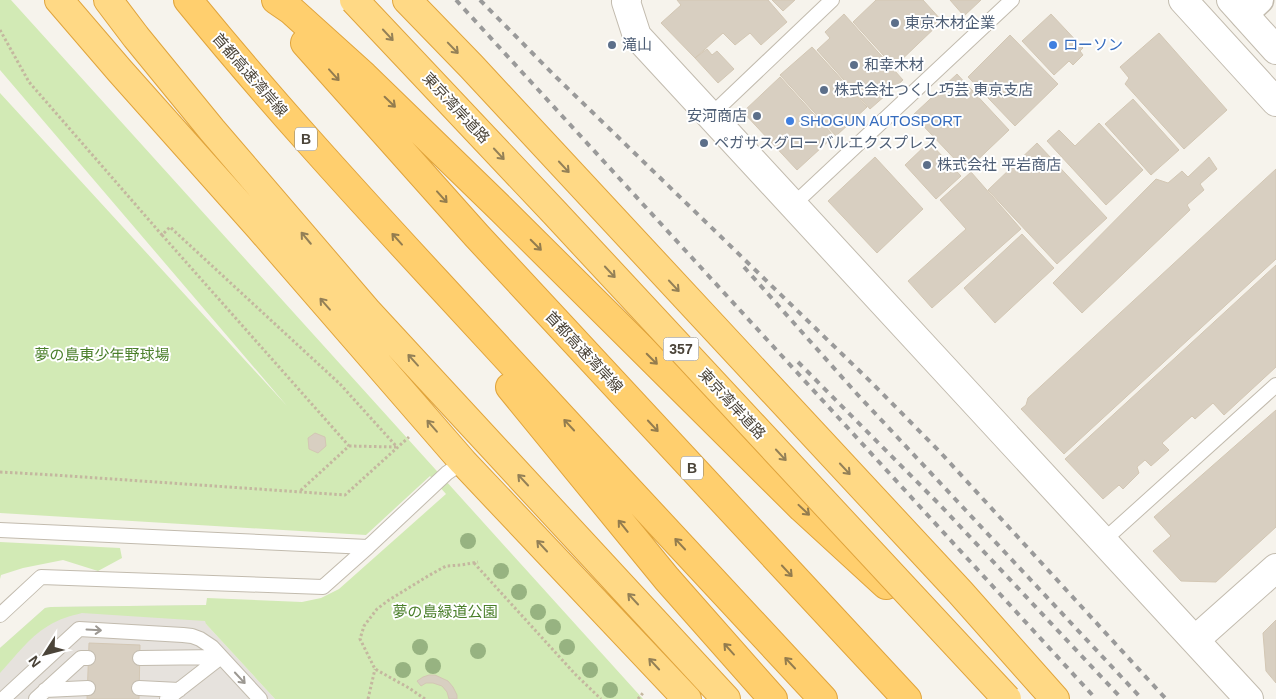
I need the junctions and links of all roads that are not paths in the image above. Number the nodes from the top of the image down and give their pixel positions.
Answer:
1 (59, 0) edge
2 (108, 0) edge
3 (188, 0) edge
4 (266, 0) edge
5 (276, 0) edge
6 (354, 0) edge
7 (407, 0) edge
8 (627, 0) edge
9 (832, 0) edge
10 (1012, 0) edge
11 (1183, 0) edge
12 (1245, 5) edge
13 (79, 12) edge
14 (1276, 50) edge
15 (1276, 102) edge
16 (710, 116) junction
17 (793, 205) junction
18 (430, 275) junction
19 (1276, 385) edge
20 (463, 462) junction
21 (0, 530) edge
22 (1103, 541) junction
23 (368, 547) junction
24 (1276, 568) edge
25 (0, 615) edge
26 (1195, 640) junction
27 (221, 657) junction
28 (88, 658) dead end
29 (140, 658) dead end
30 (88, 688) dead end
31 (140, 688) dead end
32 (179, 690) junction
33 (45, 696) edge
34 (3, 699) edge
35 (167, 699) edge
36 (260, 699) edge
37 (687, 699) edge
38 (726, 699) edge
39 (773, 699) edge
40 (824, 699) edge
41 (907, 699) edge
42 (1007, 699) edge
43 (1020, 699) edge
44 (1055, 699) edge
45 (1249, 699) edge

1 - 13 highway
38 -> 2 highway
18 -> 3 highway, 首都高速湾岸線 / B
4 -> 41 highway, 首都高速湾岸線 / B
5 -> 43 highway
6 -> 42 highway, 東京湾岸道路 / 357, bridge
7 -> 44 highway, 357
8 - 16 street
9 - 16 lane
10 - 17 lane
11 - 15 street
12 - 14 street
20 -> 13 highway
16 - 17 street
17 - 22 street
39 -> 18 highway
40 -> 18 highway, 首都高速湾岸線 / B
19 - 22 lane
20 - 23 lane
37 -> 20 highway
21 - 23 lane
22 - 26 street
23 - 25 lane
24 - 26 street
26 - 45 street
27 - 29 lane
27 - 32 lane
34 -> 27 lane
27 -> 36 lane
28 - 33 lane
30 - 33 lane
31 - 32 lane
32 - 35 lane

